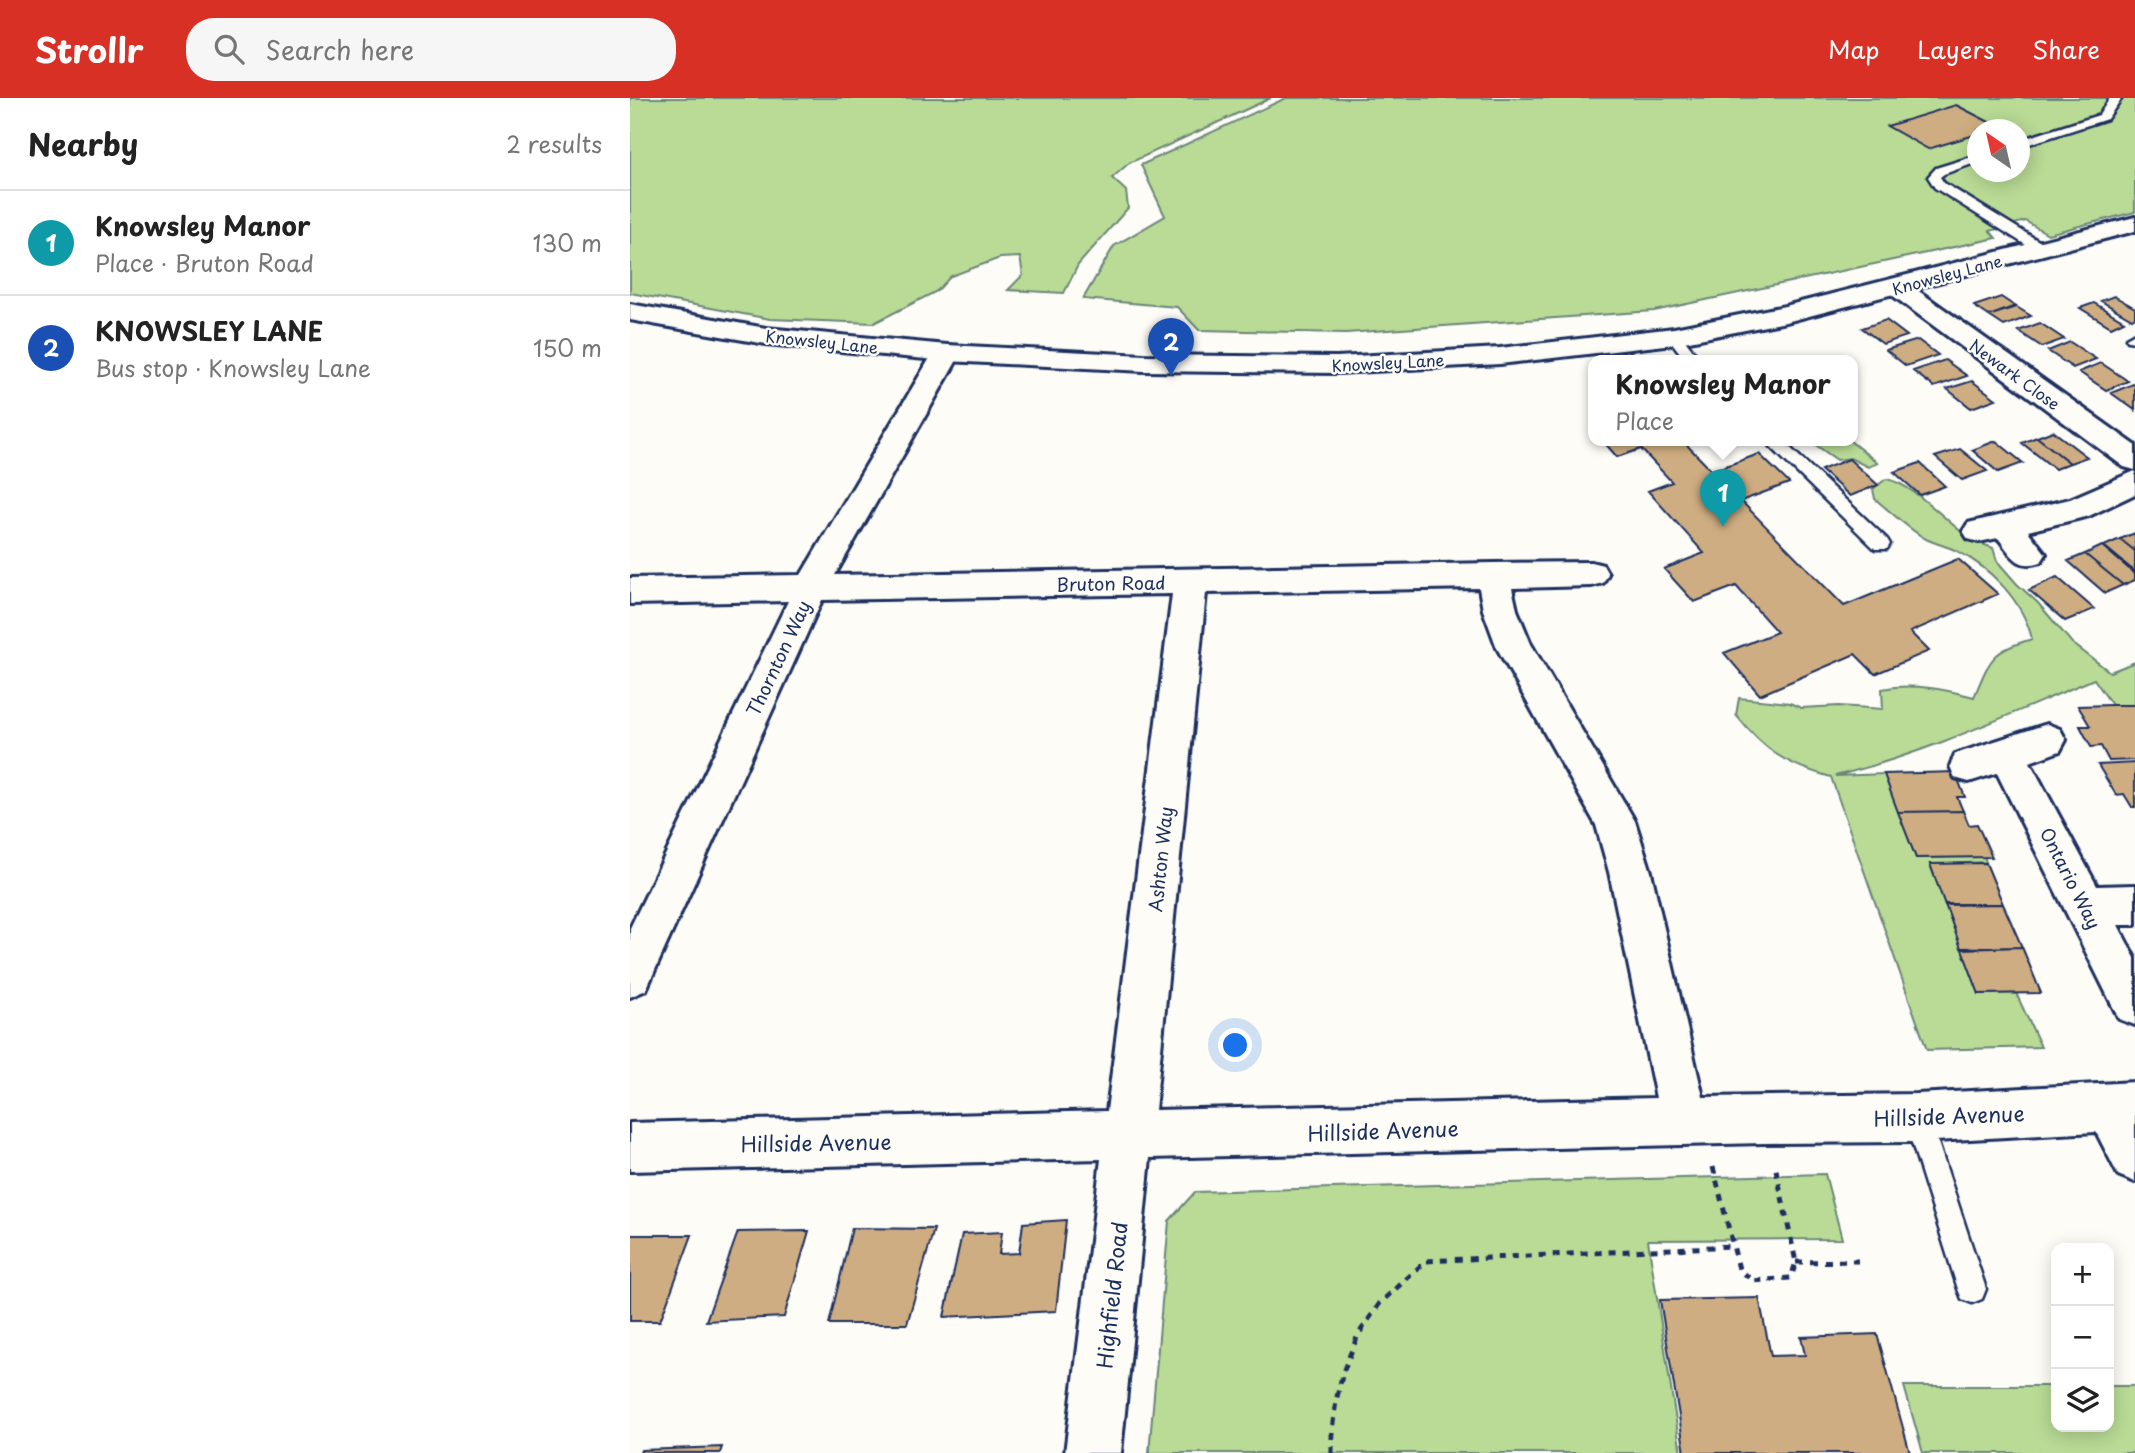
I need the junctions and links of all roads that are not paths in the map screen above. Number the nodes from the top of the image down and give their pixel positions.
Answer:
1 (2116, 98) edge
2 (2030, 141) edge
3 (1967, 162) edge
4 (2135, 223) edge
5 (2042, 249) junction
6 (1897, 287) junction
7 (630, 312) edge
8 (1674, 335) junction
9 (947, 353) junction
10 (1689, 355) edge
11 (1778, 446) edge
12 (2135, 460) edge
13 (2135, 482) edge
14 (1881, 544) dead end
15 (2030, 554) dead end
16 (1591, 574) dead end
17 (1493, 575) junction
18 (1191, 582) junction
19 (811, 587) junction
20 (630, 591) edge
21 (2047, 740) dead end
22 (2135, 905) edge
23 (2085, 906) junction
24 (630, 975) edge
25 (2135, 1003) edge
26 (2122, 1107) edge
27 (1917, 1118) junction
28 (1693, 1122) junction
29 (1129, 1136) junction
30 (630, 1147) edge
31 (2135, 1158) edge
32 (1972, 1289) dead end
33 (1093, 1453) edge

1 - 2 lane
3 - 5 lane
4 - 5 street, Knowsley Lane
5 - 6 street, Knowsley Lane
6 - 8 street, Knowsley Lane
6 - 12 street, Newark Close
7 - 9 street, Knowsley Lane
8 - 9 street, Knowsley Lane
8 - 10 lane
9 - 19 street, Thornton Way
11 - 14 lane
13 - 15 street
16 - 17 street, Bruton Road
17 - 18 street, Bruton Road
17 - 28 street
18 - 19 street, Bruton Road
18 - 29 street, Ashton Way
19 - 20 street, Bruton Road
19 - 24 street, Thornton Way
21 - 23 street, Ontario Way
22 - 23 street
23 - 25 street, Ontario Way
26 - 27 street, Hillside Avenue
26 - 31 street
27 - 28 street, Hillside Avenue
27 - 32 lane
28 - 29 street, Hillside Avenue
29 - 30 street, Hillside Avenue
29 - 33 street, Highfield Road

